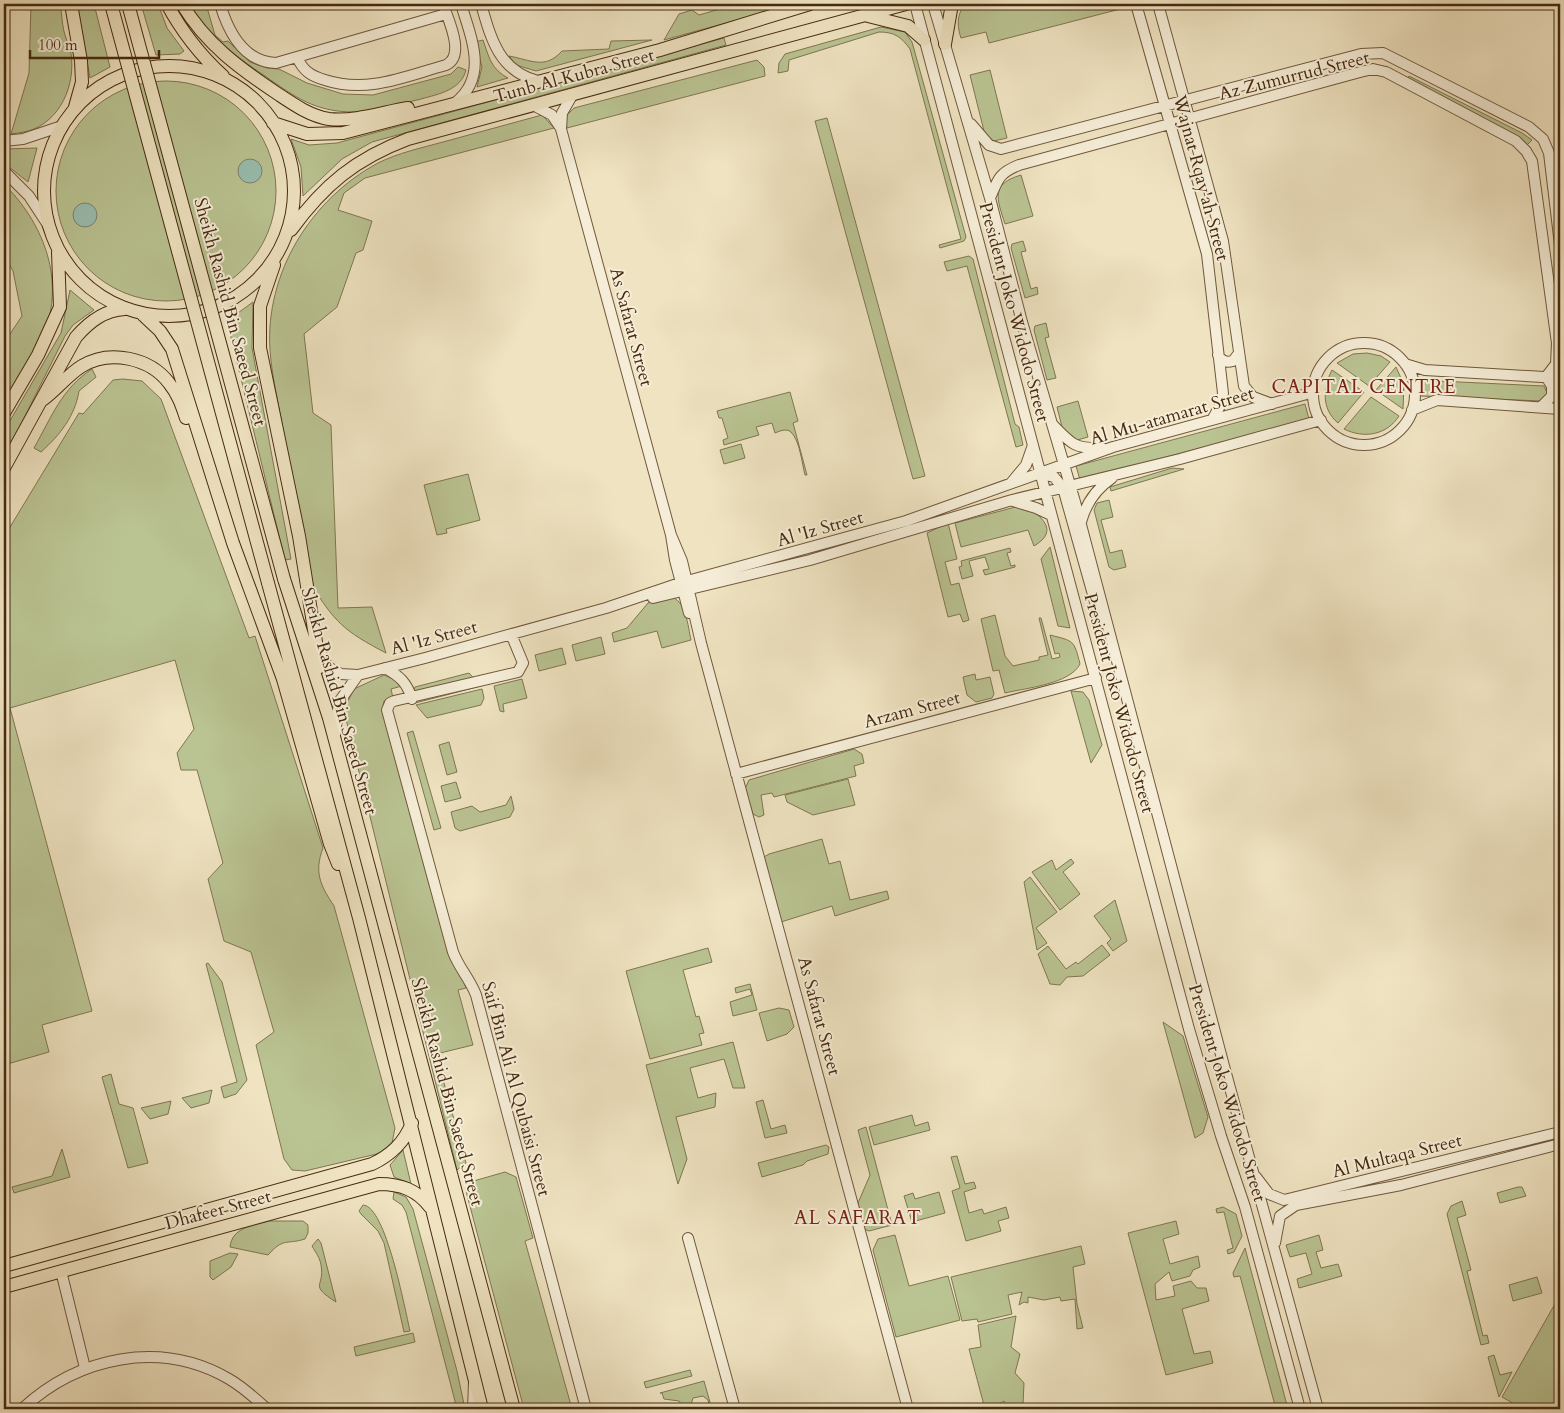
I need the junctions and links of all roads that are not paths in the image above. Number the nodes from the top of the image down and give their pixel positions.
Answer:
1 (71, 4) edge
2 (111, 4) edge
3 (128, 4) edge
4 (167, 4) edge
5 (182, 4) edge
6 (220, 4) edge
7 (461, 4) edge
8 (481, 4) edge
9 (810, 4) edge
10 (906, 4) edge
11 (915, 4) edge
12 (933, 4) edge
13 (952, 4) edge
14 (1136, 4) edge
15 (1158, 4) edge
16 (445, 9) edge
17 (866, 15) junction
18 (485, 18) junction
19 (467, 24) junction
20 (924, 40) junction
21 (945, 44) junction
22 (297, 57) junction
23 (538, 81) junction
24 (233, 84) junction
25 (572, 94) junction
26 (1185, 102) junction
27 (455, 103) junction
28 (533, 105) junction
29 (75, 107) junction
30 (1166, 107) junction
31 (438, 108) junction
32 (967, 119) junction
33 (1189, 119) junction
34 (273, 123) junction
35 (1170, 124) junction
36 (62, 126) junction
37 (560, 127) junction
38 (4, 141) edge
39 (4, 171) edge
40 (990, 198) junction
41 (48, 225) junction
42 (285, 239) junction
43 (1560, 245) edge
44 (58, 250) junction
45 (278, 252) junction
46 (125, 309) junction
47 (140, 313) junction
48 (1557, 317) edge
49 (1239, 353) junction
50 (1218, 355) junction
51 (1405, 364) junction
52 (1546, 377) junction
53 (1560, 378) edge
54 (1314, 392) junction
55 (41, 401) junction
56 (1272, 404) junction
57 (1541, 407) junction
58 (1560, 409) edge
59 (1412, 410) junction
60 (4, 413) edge
61 (1212, 420) junction
62 (1321, 420) junction
63 (1051, 423) junction
64 (1033, 445) junction
65 (1113, 447) junction
66 (205, 451) junction
67 (1064, 466) junction
68 (4, 468) edge
69 (1040, 474) junction
70 (1120, 474) junction
71 (1010, 484) junction
72 (1067, 487) junction
73 (1045, 492) junction
74 (1012, 500) junction
75 (1051, 515) junction
76 (1081, 523) junction
77 (685, 586) junction
78 (511, 634) junction
79 (316, 645) junction
80 (385, 668) junction
81 (358, 675) junction
82 (1096, 678) junction
83 (1128, 697) junction
84 (412, 699) junction
85 (329, 718) junction
86 (334, 740) junction
87 (736, 774) junction
88 (359, 918) junction
89 (412, 1123) junction
90 (1560, 1132) edge
91 (1560, 1144) edge
92 (1252, 1172) junction
93 (433, 1211) junction
94 (688, 1238) dead end
95 (1274, 1250) junction
96 (4, 1266) edge
97 (61, 1271) junction
98 (4, 1287) edge
99 (85, 1368) junction
100 (474, 1383) junction
101 (22, 1409) edge
102 (267, 1409) edge
103 (473, 1409) edge
104 (482, 1409) edge
105 (514, 1409) edge
106 (586, 1409) edge
107 (735, 1409) edge
108 (908, 1409) edge
109 (1300, 1409) edge
110 (1318, 1409) edge

1 - 29 main road
2 - 88 main road, Sheikh Rashid Bin Saeed Street, bridge
3 - 85 main road, Sheikh Rashid Bin Saeed Street, bridge
4 - 24 main road
5 - 31 main road
6 - 22 street
7 - 19 street
8 - 18 street
9 - 23 main road, Tunb Al Kubra Street
10 - 17 main road, Tunb Al Kubra Street
11 - 20 street, President Joko Widodo Street
12 - 21 street, President Joko Widodo Street
13 - 21 main road
14 - 30 street, Wajnat Rqay'ah Street
15 - 26 street, Wajnat Rqay'ah Street
16 - 22 street
16 - 22 street
17 - 20 main road
17 - 25 main road, Tunb Al Kubra Street
18 - 19 street
18 - 23 street
19 - 27 street
20 - 64 street, President Joko Widodo Street
21 - 32 street, President Joko Widodo Street
23 - 27 main road, Tunb Al Kubra Street
24 - 29 main road
24 - 34 main road
25 - 28 main road, Tunb Al Kubra Street
25 - 37 street
26 - 30 street, Az Zumurrud Street
26 - 33 street, Wajnat Rqay'ah Street
26 - 43 street, Az Zumurrud Street
27 - 31 main road, Tunb Al Kubra Street
28 - 37 street
28 - 42 main road, Tunb Al Kubra Street
29 - 36 main road
30 - 32 street, Az Zumurrud Street
30 - 35 street, Wajnat Rqay'ah Street
31 - 34 main road, Tunb Al Kubra Street
32 - 40 street, President Joko Widodo Street
33 - 35 street, Az Zumurrud Street
33 - 48 street, Az Zumurrud Street
33 - 49 street, Wajnat Rqay'ah Street
34 - 42 main road
35 - 40 street, Az Zumurrud Street
35 - 50 street, Wajnat Rqay'ah Street
36 - 38 street
36 - 41 main road
37 - 77 street, As Safarat Street
39 - 41 street
40 - 63 street, President Joko Widodo Street
41 - 44 main road
42 - 45 main road
44 - 46 main road
44 - 60 main road
45 - 47 main road
45 - 79 main road
46 - 47 main road
46 - 55 main road
47 - 66 main road
48 - 52 street, Az Zumurrud Street
49 - 50 street
49 - 56 street, Wajnat Rqay'ah Street
50 - 61 street, Wajnat Rqay'ah Street
51 - 52 street
51 - 54 street
51 - 59 street
52 - 53 street
52 - 57 street
54 - 56 street, Al Mu-atamarat Street
54 - 62 street
55 - 66 main road
55 - 68 main road
56 - 61 street, Al Mu-atamarat Street
57 - 58 street
57 - 59 street
59 - 62 street
61 - 65 street, Al Mu-atamarat Street
62 - 70 street
63 - 65 street
63 - 67 street, President Joko Widodo Street
64 - 69 street, President Joko Widodo Street
64 - 71 street
65 - 67 street, Al Mu-atamarat Street
66 - 88 main road
67 - 69 street, Al Mu-atamarat Street
67 - 72 street, President Joko Widodo Street
69 - 71 street, Al 'Iz Street
69 - 72 street
69 - 73 street, President Joko Widodo Street
70 - 72 street
70 - 76 street
71 - 77 street, Al 'Iz Street
72 - 73 street
72 - 76 street, President Joko Widodo Street
72 - 83 street
73 - 74 street, Al 'Iz Street
73 - 75 street, President Joko Widodo Street
74 - 75 street
74 - 77 street, Al 'Iz Street
75 - 82 street, President Joko Widodo Street
76 - 83 street, President Joko Widodo Street
77 - 78 street, Al 'Iz Street
77 - 87 street, As Safarat Street
78 - 80 street, Al 'Iz Street
78 - 84 street, Saif Bin Ali Al Qubaisi Street
79 - 81 street, Al 'Iz Street
79 - 85 main road
80 - 81 street, Al 'Iz Street
80 - 84 street
81 - 86 street
82 - 87 street, Arzam Street
82 - 109 street, President Joko Widodo Street
83 - 92 street, President Joko Widodo Street
84 - 106 street, Saif Bin Ali Al Qubaisi Street
85 - 86 main road, Sheikh Rashid Bin Saeed Street
86 - 105 main road, Sheikh Rashid Bin Saeed Street
87 - 108 street, As Safarat Street
88 - 89 main road, Sheikh Rashid Bin Saeed Street
89 - 93 main road, Sheikh Rashid Bin Saeed Street
89 - 96 main road, Dhafeer Street
90 - 92 street, Al Multaqa Street
91 - 95 street, Al Multaqa Street
92 - 95 street, President Joko Widodo Street
93 - 97 main road, Dhafeer Street
93 - 100 main road, Sheikh Rashid Bin Saeed Street
94 - 107 street
95 - 110 street, President Joko Widodo Street
97 - 98 main road, Dhafeer Street
97 - 99 street
99 - 101 street
99 - 102 street
100 - 103 street
100 - 104 main road, Sheikh Rashid Bin Saeed Street

